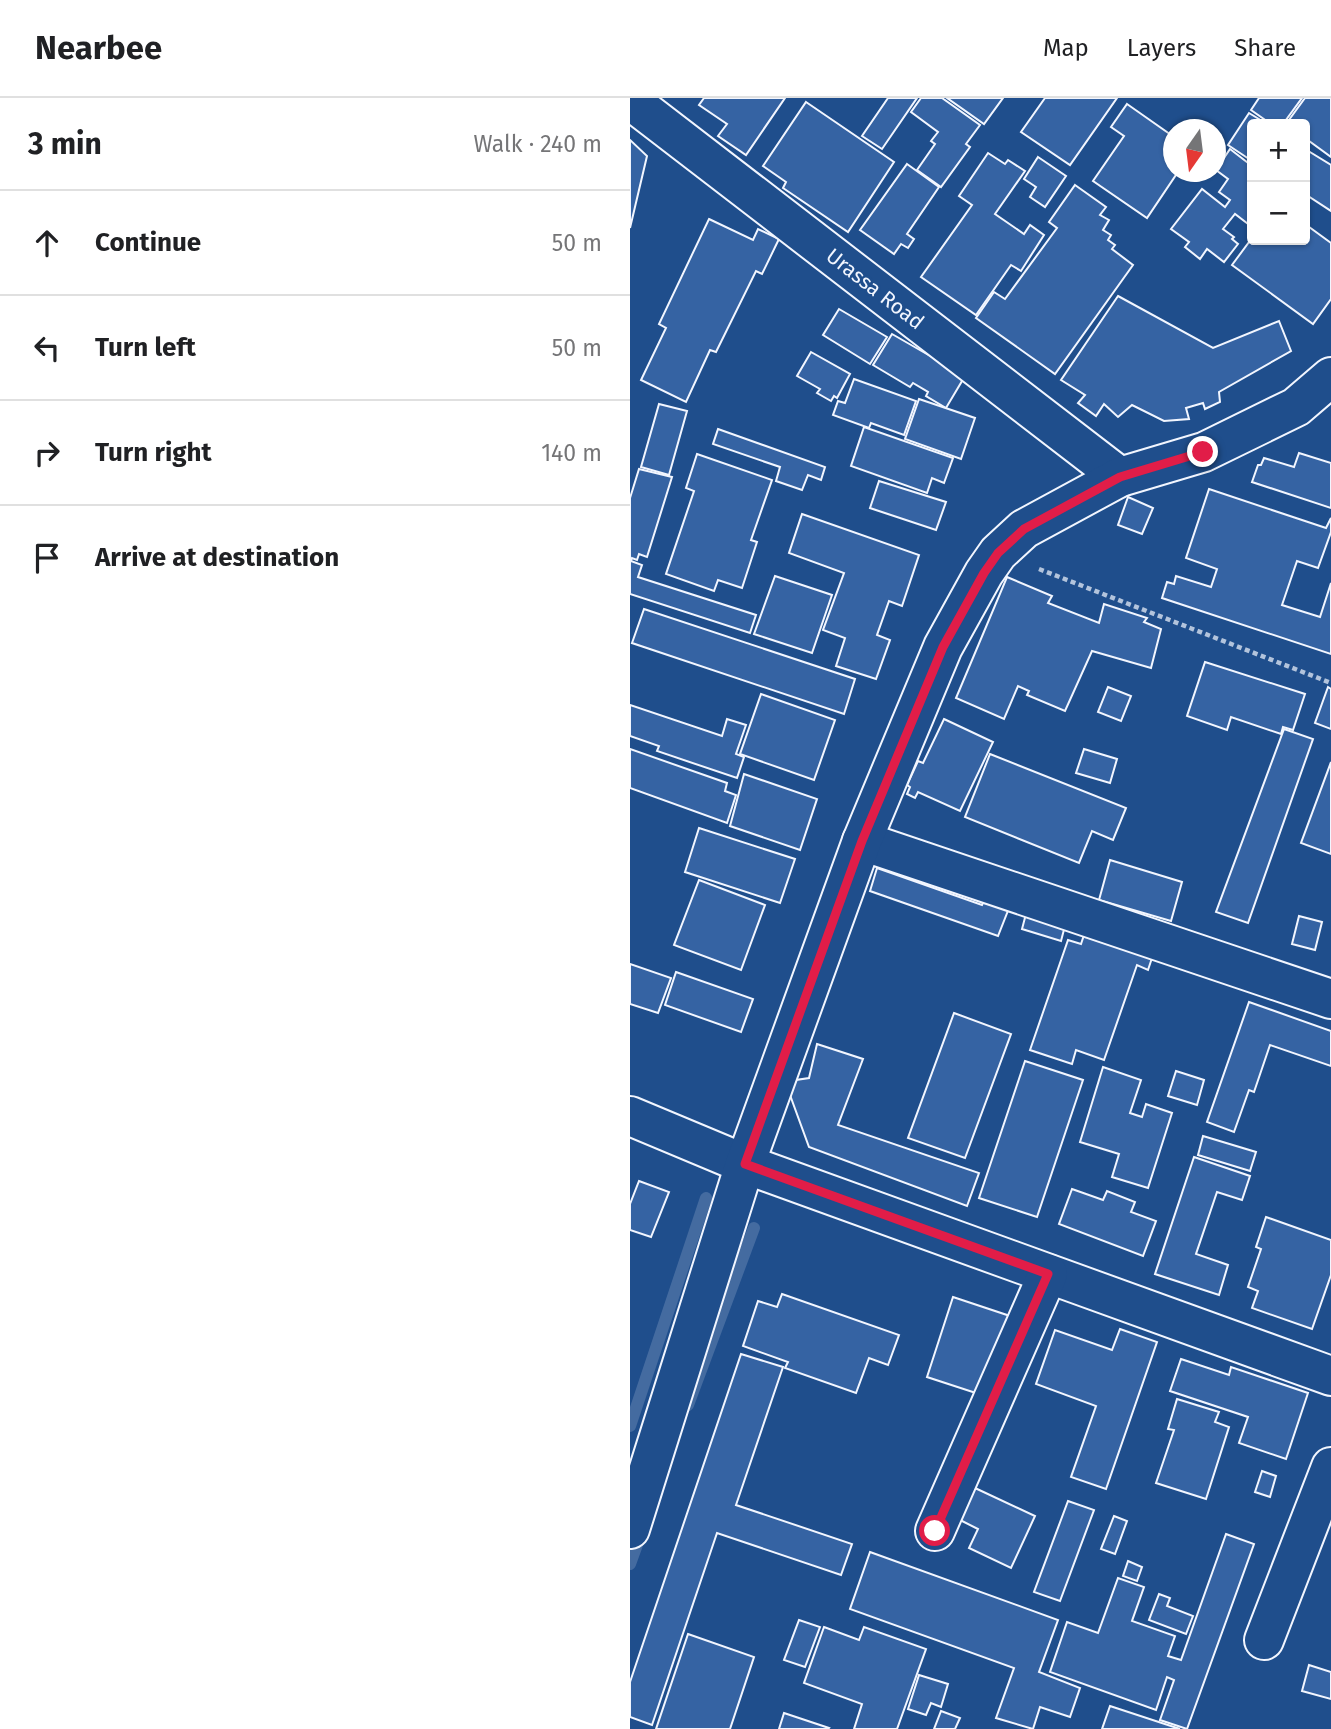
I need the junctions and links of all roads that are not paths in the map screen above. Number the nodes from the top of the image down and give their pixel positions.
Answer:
1 (630, 100) edge
2 (1331, 377) edge
3 (1120, 477) junction
4 (862, 841) junction
5 (1331, 999) edge
6 (630, 1116) edge
7 (745, 1164) junction
8 (1048, 1274) junction
9 (1331, 1376) edge
10 (1331, 1467) edge
11 (630, 1529) edge
12 (935, 1531) dead end
13 (1264, 1640) dead end

1 - 3 street, Urassa Road
2 - 3 street
3 - 4 street
4 - 5 street
4 - 7 street
6 - 7 street
7 - 8 street
7 - 11 street
8 - 9 street
8 - 12 street
10 - 13 street

